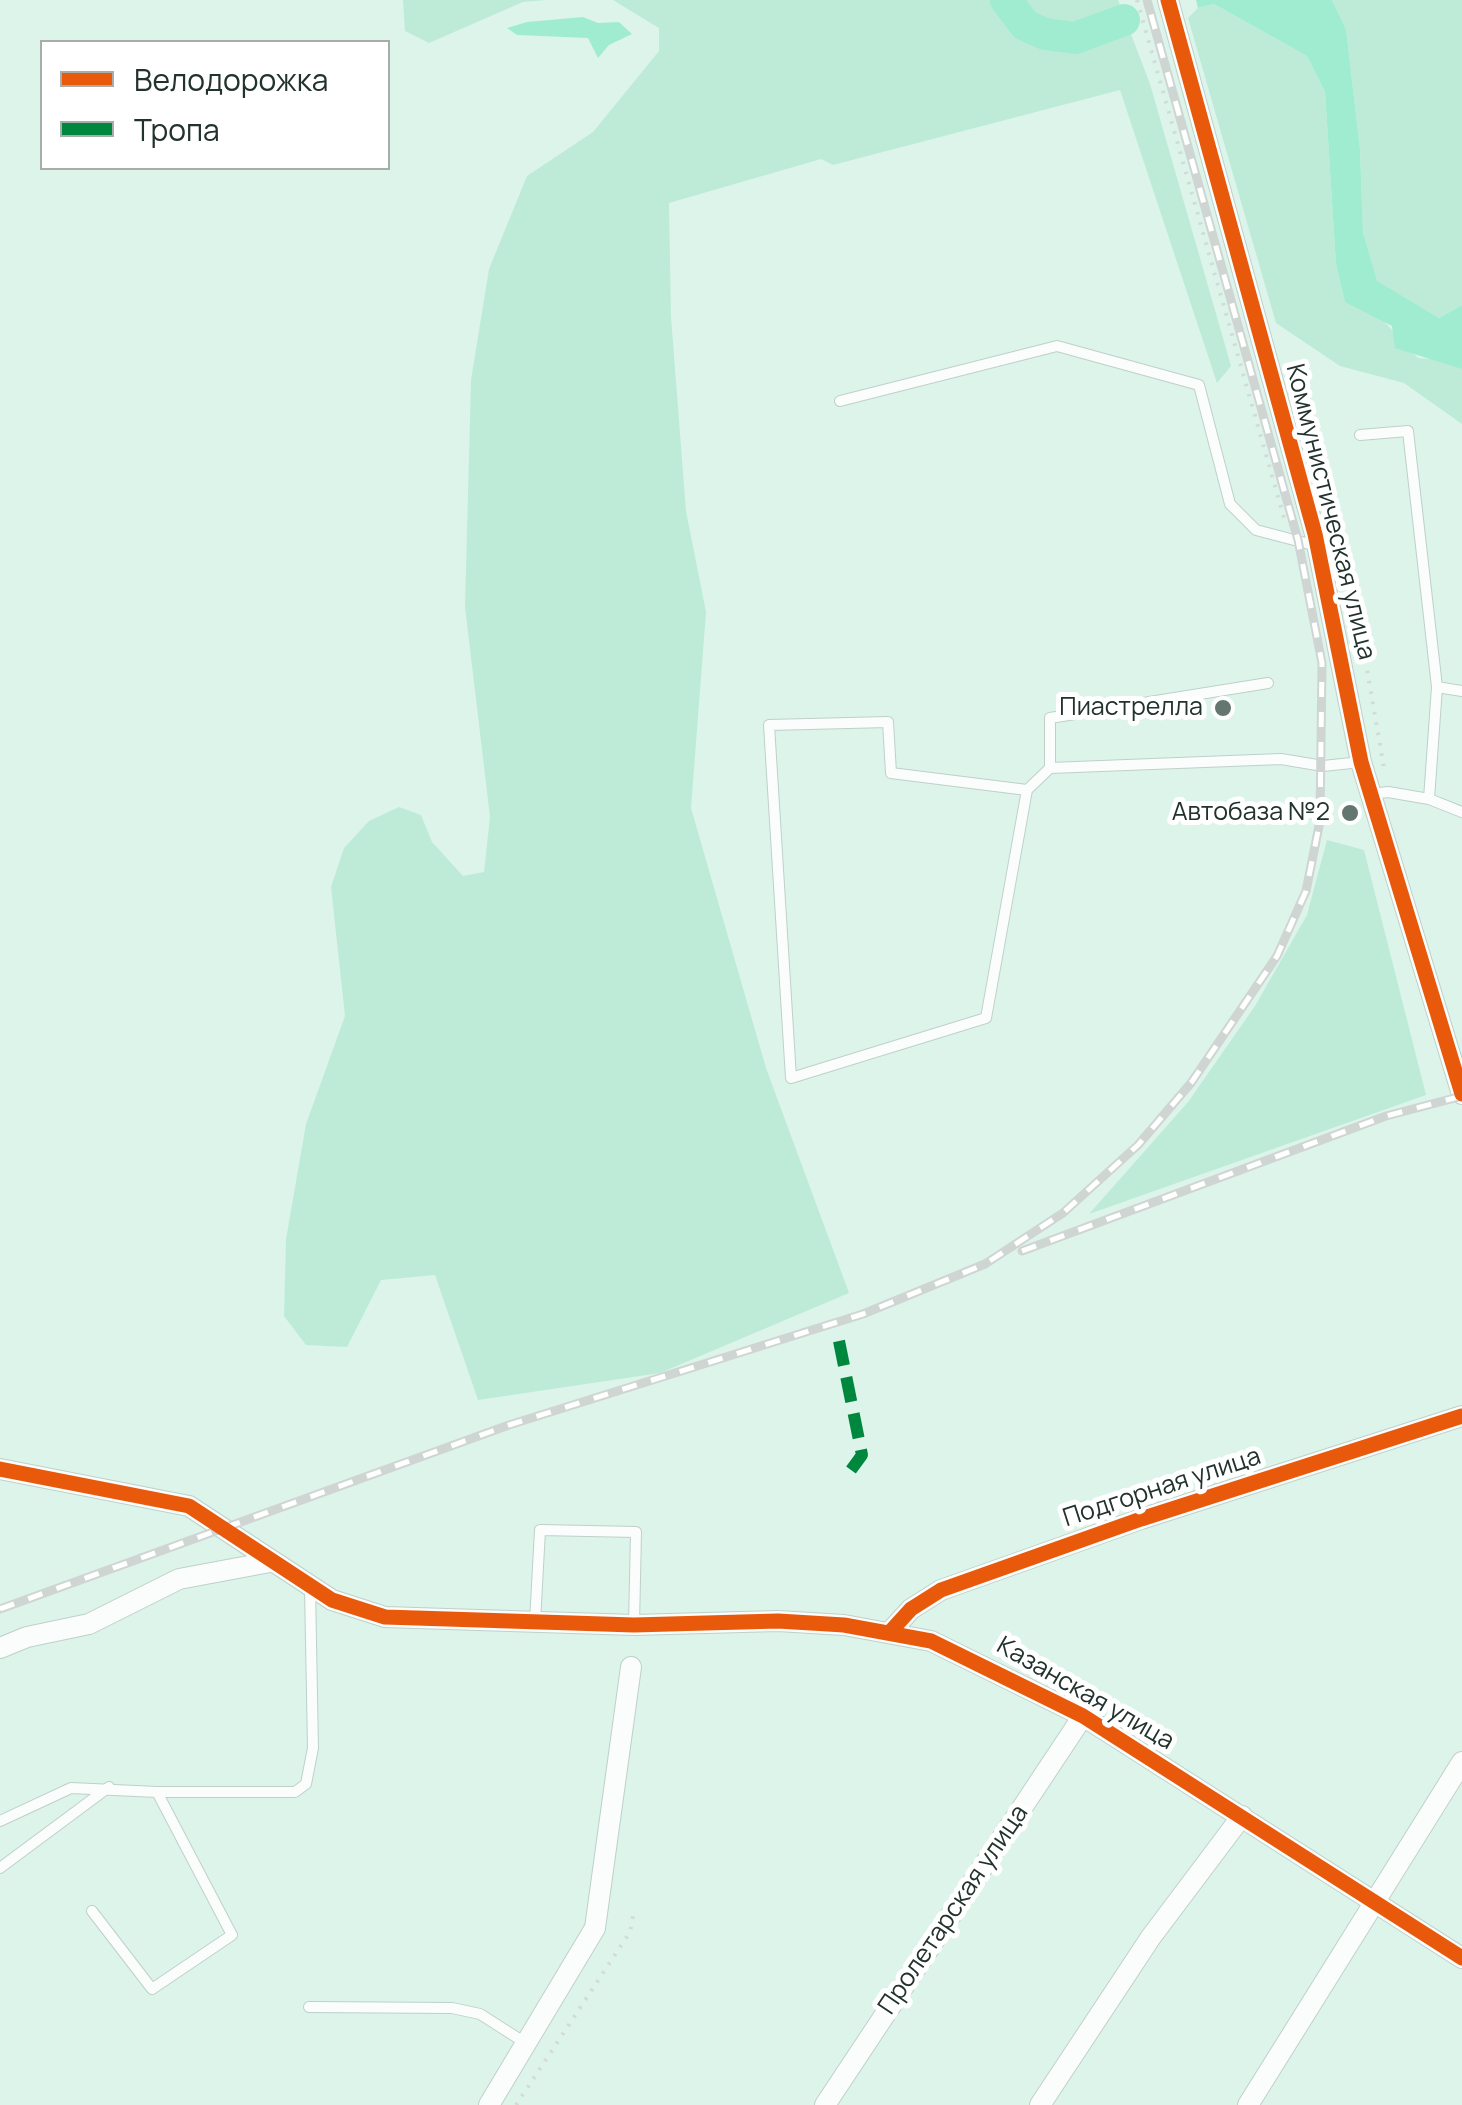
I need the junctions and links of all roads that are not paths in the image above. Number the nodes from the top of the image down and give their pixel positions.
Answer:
1 (1168, 0) edge
2 (840, 401) dead end
3 (1360, 434) dead end
4 (1318, 546) junction
5 (1268, 683) dead end
6 (1437, 687) junction
7 (1462, 691) edge
8 (1361, 762) junction
9 (1050, 768) junction
10 (1027, 790) junction
11 (1371, 794) junction
12 (1429, 799) junction
13 (1462, 812) edge
14 (1462, 1094) edge
15 (1462, 1416) edge
16 (0, 1468) edge
17 (270, 1562) junction
18 (310, 1587) junction
19 (535, 1622) junction
20 (634, 1625) junction
21 (890, 1632) junction
22 (0, 1648) edge
23 (631, 1666) dead end
24 (1083, 1716) junction
25 (1462, 1762) edge
26 (110, 1787) junction
27 (158, 1792) junction
28 (1242, 1816) junction
29 (0, 1821) edge
30 (0, 1868) edge
31 (1374, 1904) junction
32 (92, 1911) dead end
33 (1462, 1958) edge
34 (309, 2007) dead end
35 (526, 2044) junction
36 (489, 2105) edge
37 (826, 2105) edge
38 (1040, 2105) edge
39 (1248, 2105) edge

1 - 4 street, Коммунистическая улица
2 - 4 lane
3 - 6 lane
4 - 8 street, Коммунистическая улица
5 - 9 lane
6 - 7 lane
6 - 12 lane
8 - 9 lane
8 - 11 street, Коммунистическая улица
9 - 10 lane
10 - 10 lane
11 - 12 lane
11 - 14 street, Коммунистическая улица
12 - 13 lane
15 - 21 street, Подгорная улица
16 - 17 street, Казанская улица
17 - 18 street, Казанская улица
17 - 22 street
18 - 19 street, Казанская улица
18 - 27 lane
19 - 20 street, Казанская улица
19 - 20 lane
20 - 21 street, Казанская улица
21 - 24 street, Казанская улица
23 - 35 street
24 - 28 street, Казанская улица
24 - 37 street, Пролетарская улица
25 - 31 street
26 - 27 lane
26 - 29 lane
26 - 30 lane
27 - 32 lane
28 - 31 street, Казанская улица
28 - 38 street
31 - 33 street, Казанская улица
31 - 39 street
34 - 35 lane
35 - 36 street

